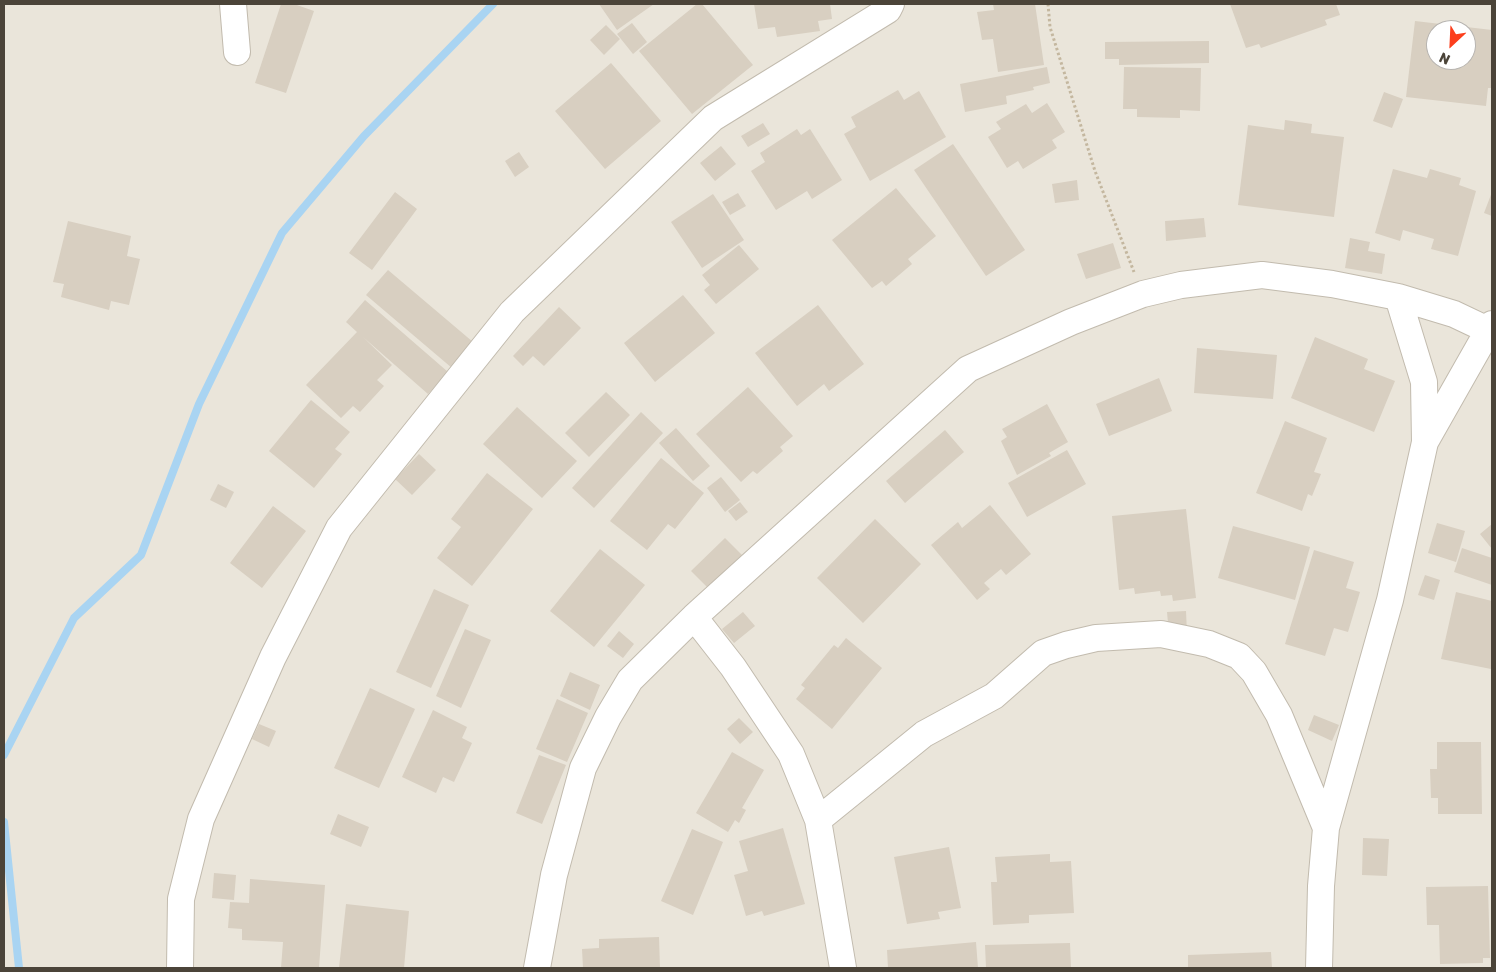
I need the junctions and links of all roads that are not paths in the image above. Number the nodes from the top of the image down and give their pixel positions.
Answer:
1 (232, 4) edge
2 (891, 4) edge
3 (237, 52) dead end
4 (1398, 297) junction
5 (1491, 328) edge
6 (1424, 442) junction
7 (694, 617) junction
8 (818, 820) junction
9 (1326, 828) junction
10 (180, 968) edge
11 (538, 968) edge
12 (843, 968) edge
13 (1319, 968) edge

1 - 3 street
2 - 10 street
4 - 5 street
4 - 6 street
4 - 7 street
5 - 6 street
6 - 9 street
7 - 8 street
7 - 11 street
8 - 9 street
8 - 12 street
9 - 13 street

